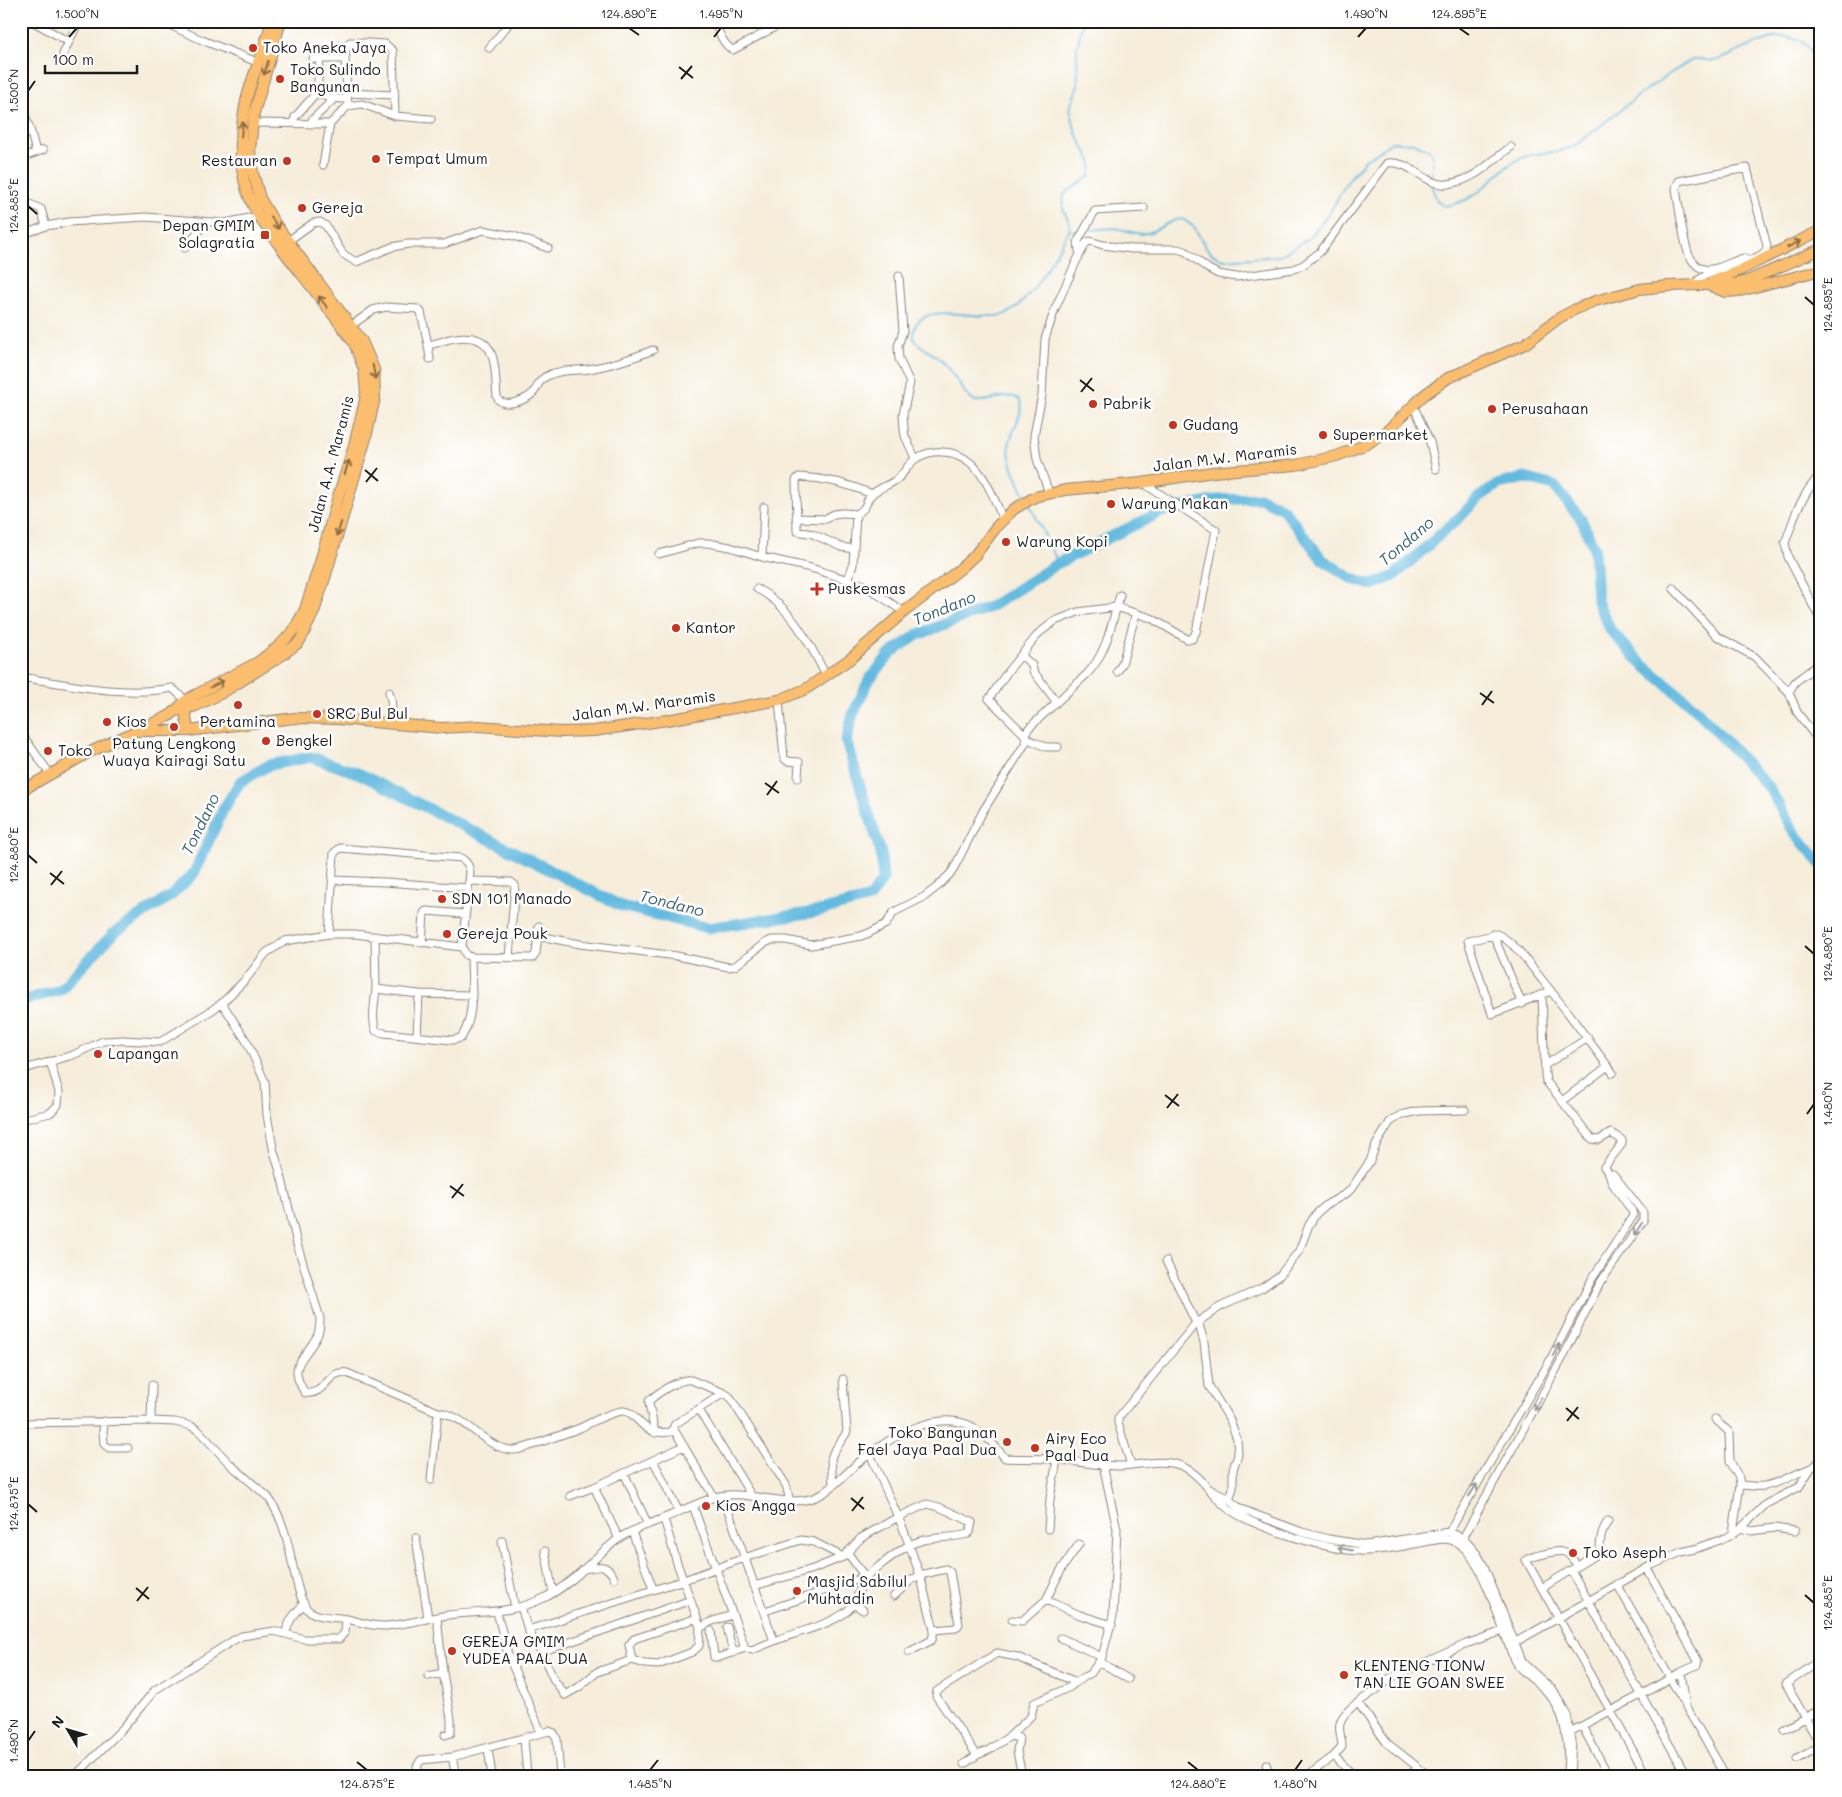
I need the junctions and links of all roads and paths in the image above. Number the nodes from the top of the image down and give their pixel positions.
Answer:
1 (32, 21) edge
2 (79, 21) edge
3 (161, 21) edge
4 (272, 21) edge
5 (281, 21) edge
6 (511, 21) edge
7 (715, 21) edge
8 (786, 21) edge
9 (69, 42) junction
10 (489, 48) dead end
11 (63, 54) dead end
12 (345, 59) junction
13 (257, 62) junction
14 (318, 92) junction
15 (394, 95) junction
16 (335, 98) junction
17 (347, 99) junction
18 (21, 104) edge
19 (396, 116) junction
20 (431, 119) dead end
21 (252, 123) junction
22 (292, 123) junction
23 (311, 124) junction
24 (330, 124) junction
25 (30, 129) junction
26 (21, 131) edge
27 (1511, 147) dead end
28 (21, 158) edge
29 (323, 166) dead end
30 (21, 200) edge
31 (1144, 208) dead end
32 (259, 216) junction
33 (206, 222) junction
34 (46, 226) junction
35 (1821, 230) edge
36 (21, 235) edge
37 (288, 241) junction
38 (185, 248) dead end
39 (548, 248) dead end
40 (1821, 249) edge
41 (1080, 254) junction
42 (1749, 261) junction
43 (1821, 270) edge
44 (899, 276) dead end
45 (1701, 285) junction
46 (352, 325) junction
47 (428, 345) junction
48 (653, 350) dead end
49 (430, 359) dead end
50 (1413, 405) junction
51 (915, 458) junction
52 (1436, 469) dead end
53 (1821, 473) edge
54 (1142, 483) junction
55 (1049, 493) junction
56 (872, 494) junction
57 (764, 507) dead end
58 (856, 514) junction
59 (796, 518) junction
60 (1003, 520) junction
61 (854, 549) junction
62 (659, 554) dead end
63 (762, 557) junction
64 (325, 563) junction
65 (848, 579) junction
66 (1673, 588) dead end
67 (757, 589) dead end
68 (1120, 595) dead end
69 (1116, 607) junction
70 (904, 612) junction
71 (1136, 613) junction
72 (1821, 621) edge
73 (1021, 655) junction
74 (1821, 662) edge
75 (1116, 672) dead end
76 (826, 676) junction
77 (21, 677) edge
78 (389, 692) dead end
79 (1789, 692) junction
80 (779, 700) junction
81 (1056, 701) junction
82 (186, 707) junction
83 (390, 724) junction
84 (188, 731) junction
85 (138, 732) junction
86 (21, 733) edge
87 (1026, 736) junction
88 (1821, 744) edge
89 (1058, 747) dead end
90 (50, 774) junction
91 (798, 778) dead end
92 (22, 793) edge
93 (332, 880) junction
94 (468, 884) junction
95 (465, 914) junction
96 (539, 926) dead end
97 (329, 934) junction
98 (1493, 934) junction
99 (375, 936) junction
100 (539, 936) junction
101 (422, 943) junction
102 (462, 947) junction
103 (471, 957) junction
104 (509, 957) junction
105 (376, 989) junction
106 (1551, 991) junction
107 (419, 994) junction
108 (472, 995) junction
109 (1542, 996) junction
110 (222, 1003) junction
111 (1522, 1004) junction
112 (416, 1036) junction
113 (1588, 1038) junction
114 (50, 1061) junction
115 (1545, 1065) junction
116 (1608, 1066) junction
117 (21, 1070) edge
118 (1613, 1073) dead end
119 (1562, 1100) junction
120 (1465, 1110) dead end
121 (21, 1120) edge
122 (1609, 1173) junction
123 (1166, 1261) dead end
124 (1592, 1278) junction
125 (1600, 1282) junction
126 (1197, 1322) junction
127 (843, 1379) dead end
128 (152, 1386) dead end
129 (724, 1392) junction
130 (698, 1410) junction
131 (438, 1412) junction
132 (1715, 1419) dead end
133 (104, 1421) junction
134 (151, 1421) junction
135 (21, 1423) edge
136 (675, 1431) junction
137 (655, 1433) junction
138 (684, 1446) junction
139 (128, 1448) dead end
140 (870, 1454) junction
141 (653, 1460) junction
142 (1057, 1460) junction
143 (1821, 1460) edge
144 (1102, 1465) junction
145 (1131, 1465) junction
146 (1811, 1468) junction
147 (624, 1473) junction
148 (431, 1480) dead end
149 (1740, 1485) junction
150 (833, 1486) junction
151 (594, 1487) junction
152 (1209, 1489) junction
153 (751, 1495) junction
154 (570, 1496) dead end
155 (723, 1496) junction
156 (714, 1498) junction
157 (1229, 1500) junction
158 (790, 1501) junction
159 (694, 1506) junction
160 (678, 1512) junction
161 (898, 1517) junction
162 (664, 1518) junction
163 (1608, 1521) dead end
164 (648, 1525) junction
165 (1277, 1527) junction
166 (1741, 1528) junction
167 (1048, 1529) dead end
168 (1795, 1531) dead end
169 (632, 1532) junction
170 (1449, 1532) junction
171 (1733, 1533) junction
172 (416, 1538) dead end
173 (1463, 1538) junction
174 (619, 1539) junction
175 (502, 1541) dead end
176 (1079, 1544) dead end
177 (910, 1545) junction
178 (545, 1551) dead end
179 (845, 1555) junction
180 (744, 1558) junction
181 (1574, 1561) dead end
182 (715, 1568) junction
183 (1647, 1568) junction
184 (584, 1569) junction
185 (1571, 1570) junction
186 (920, 1574) junction
187 (865, 1577) junction
188 (614, 1578) dead end
189 (684, 1580) junction
190 (1617, 1584) junction
191 (754, 1586) junction
192 (1542, 1588) junction
193 (653, 1589) junction
194 (553, 1593) junction
195 (894, 1596) dead end
196 (691, 1600) junction
197 (1046, 1600) junction
198 (1589, 1600) junction
199 (304, 1603) junction
200 (854, 1604) junction
201 (518, 1608) junction
202 (863, 1610) dead end
203 (765, 1611) junction
204 (497, 1612) junction
205 (732, 1615) junction
206 (437, 1617) junction
207 (1559, 1617) junction
208 (428, 1618) junction
209 (698, 1618) junction
210 (346, 1619) junction
211 (1012, 1620) dead end
212 (1112, 1625) junction
213 (727, 1627) dead end
214 (700, 1628) junction
215 (528, 1630) junction
216 (710, 1630) dead end
217 (934, 1630) junction
218 (1503, 1631) junction
219 (285, 1633) junction
220 (1061, 1638) dead end
221 (774, 1641) junction
222 (1514, 1643) junction
223 (745, 1648) junction
224 (541, 1652) junction
225 (909, 1652) dead end
226 (733, 1653) junction
227 (632, 1660) junction
228 (1101, 1660) junction
229 (1821, 1660) edge
230 (1821, 1664) edge
231 (1682, 1672) junction
232 (443, 1673) junction
233 (428, 1676) dead end
234 (1670, 1678) junction
235 (1128, 1680) dead end
236 (1076, 1682) junction
237 (1786, 1684) junction
238 (1641, 1695) junction
239 (1358, 1703) junction
240 (1686, 1707) junction
241 (1821, 1709) edge
242 (1612, 1711) junction
243 (1804, 1718) junction
244 (1582, 1726) junction
245 (1784, 1728) dead end
246 (541, 1732) junction
247 (1568, 1733) junction
248 (446, 1735) dead end
249 (1010, 1736) junction
250 (524, 1738) junction
251 (1821, 1746) edge
252 (488, 1748) junction
253 (977, 1755) junction
254 (1334, 1756) junction
255 (452, 1757) junction
256 (1797, 1759) dead end
257 (964, 1764) dead end
258 (1266, 1764) dead end
259 (1418, 1768) junction
260 (75, 1776) edge
261 (420, 1776) edge
262 (456, 1776) edge
263 (492, 1776) edge
264 (527, 1776) edge
265 (560, 1776) edge
266 (1022, 1776) edge
267 (1270, 1776) edge
268 (1307, 1776) edge
269 (1354, 1776) edge
270 (1408, 1776) edge
271 (1429, 1776) edge
272 (1566, 1776) edge
273 (1570, 1776) edge
274 (1606, 1776) edge
275 (1647, 1776) edge
276 (1687, 1776) edge
277 (1726, 1776) edge

1 - 9 street
2 - 9 street
3 - 13 street
4 - 13 highway, Jalan A.A. Maramis
5 -> 21 highway
6 - 10 street
7 - 8 street
9 - 11 street
12 - 14 street
12 - 15 street
12 - 17 street
32 -> 13 highway, Jalan A.A. Maramis
14 - 16 street
14 - 22 street
15 - 17 street
15 - 19 street
16 - 17 street
16 - 23 street
17 - 19 street
17 - 24 street
18 - 25 street
19 - 20 street
21 - 22 street
21 -> 37 highway
22 - 23 street
23 - 24 street
24 - 29 street
25 - 26 street
25 - 28 street
27 - 41 street
30 - 34 street
31 - 41 street
32 - 33 street
64 -> 32 highway, Jalan A.A. Maramis
33 - 34 street
33 - 38 street
34 - 36 street
45 -> 35 highway
37 - 39 street
37 - 46 highway
40 - 45 highway
41 - 55 street
42 - 42 street
42 - 45 street
43 - 45 highway
44 - 51 street
45 - 50 highway, Jalan M.W. Maramis
46 - 47 street
46 -> 64 highway
47 - 48 street
47 - 49 street
50 - 52 street
50 - 54 highway, Jalan M.W. Maramis
51 - 56 street
51 - 60 street
53 - 72 street
54 - 55 highway, Jalan M.W. Maramis
54 - 71 street
55 - 60 highway, Jalan M.W. Maramis
56 - 58 street
56 - 59 street
57 - 63 street
58 - 59 street
58 - 61 street
59 - 61 street
60 - 70 highway, Jalan M.W. Maramis
61 - 65 street
62 - 63 street
63 - 65 street
64 - 82 highway
65 - 70 street
66 - 79 street
67 - 76 street
68 - 69 street
69 - 71 street
69 - 73 street
69 - 81 street
70 - 76 highway, Jalan M.W. Maramis
71 - 75 street
73 - 81 street
73 - 87 street
74 - 79 street
76 - 80 highway, Jalan M.W. Maramis
77 - 82 street
78 - 83 street
79 - 88 street
80 - 83 highway, Jalan M.W. Maramis
80 - 91 street
81 - 87 street
82 - 84 highway
82 - 85 highway
83 - 84 highway, Jalan M.W. Maramis
84 - 85 highway, Jalan M.W. Maramis
85 - 90 highway
86 - 90 street
87 - 89 street
87 - 100 street
90 - 92 highway
93 - 94 street
93 - 94 street
93 - 97 street
94 - 95 street
94 - 104 street
95 - 101 street
95 - 102 street
96 - 100 street
97 - 99 street
97 - 110 street
98 - 106 street
98 - 111 street
98 - 111 street
99 - 101 street
99 - 105 street
100 - 104 street
101 - 102 street
102 - 103 street
103 - 104 street
103 - 108 street
105 - 107 street
105 - 112 street
106 - 109 street
106 - 113 street
107 - 108 street
107 - 112 street
108 - 112 street
109 - 111 street
109 - 115 street
110 - 114 street
110 - 131 street
113 - 115 street
113 - 116 street
114 - 117 street
114 - 121 street
115 - 119 street
116 - 118 street
116 - 119 street
119 - 122 street
120 - 126 street
122 - 124 street
122 -> 125 street
123 - 126 street
124 - 125 street
170 -> 124 street
125 -> 173 street
126 - 145 street
126 - 157 street
127 - 150 street
128 - 134 street
129 - 130 street
129 - 137 street
129 - 158 street
130 - 136 street
130 - 153 street
131 - 137 street
131 - 148 street
132 - 149 street
133 - 134 street
133 - 135 street
133 - 139 street
134 - 199 street
136 - 137 street
136 - 138 street
138 - 141 street
138 - 156 street
140 - 142 street
140 - 150 street
140 - 161 street
141 - 147 street
141 - 160 street
142 - 144 street
142 - 167 street
143 - 146 street
144 - 145 street
144 - 212 street
145 - 152 street
146 - 149 street
146 - 166 street
147 - 151 street
147 - 164 street
149 - 171 street
150 - 158 street
151 - 154 street
151 - 174 street
152 - 157 street
152 - 165 street
153 - 155 street
153 - 158 street
155 - 156 street
155 - 180 street
156 - 159 street
157 - 165 street
159 - 160 street
159 - 182 street
160 - 162 street
161 - 177 street
161 - 177 street
161 - 179 street
162 - 164 street
162 - 189 street
163 - 185 street
164 - 169 street
165 - 170 street
218 -> 165 street
166 - 168 street
166 - 171 street
169 - 174 street
169 - 193 street
170 - 173 street
171 - 183 street
172 - 208 street
173 - 222 street
174 - 184 street
175 - 201 street
176 - 197 street
177 - 186 street
177 - 187 street
178 - 194 street
179 - 180 street
179 - 187 street
179 - 191 street
180 - 182 street
180 - 191 street
181 - 192 street
182 - 189 street
182 - 205 street
183 - 190 street
183 - 231 street
184 - 188 street
184 - 194 street
185 - 192 street
185 - 198 street
186 - 195 street
186 - 217 street
186 - 217 street
187 - 200 street
187 - 203 street
189 - 193 street
189 - 196 street
190 - 198 street
190 - 234 street
191 - 203 street
192 - 207 street
193 - 215 street
194 - 201 street
196 - 209 street
196 - 224 street
197 - 211 street
197 - 212 street
198 - 207 street
198 - 238 street
199 - 210 street
199 - 219 street
200 - 202 street
200 - 221 street
201 - 204 street
201 - 215 street
203 - 221 street
204 - 206 street
204 - 246 street
205 - 214 street
205 - 223 street
206 - 208 street
206 - 232 street
207 - 222 street
207 - 242 street
208 - 210 street
209 - 214 street
209 - 227 street
210 - 219 street
212 - 228 street
213 - 226 street
214 - 227 street
215 - 224 street
216 - 226 street
217 - 225 street
218 - 239 street
218 - 247 street
219 - 260 street
220 - 228 street
221 - 223 street
222 - 247 street
223 - 226 street
224 - 227 street
228 - 235 street
228 - 236 street
229 - 237 street
230 - 237 street
231 - 234 street
231 - 240 street
232 - 233 street
232 - 248 street
234 - 238 street
234 - 240 street
236 - 249 street
236 - 253 street
237 - 243 street
238 - 242 street
238 - 276 street
239 - 254 street
239 - 259 street
240 - 277 street
241 - 243 street
242 - 244 street
242 - 275 street
243 - 245 street
243 - 251 street
244 - 247 street
244 - 274 street
246 - 250 street
246 - 265 street
247 - 272 street
247 - 273 street
249 - 253 street
249 - 266 street
250 - 252 street
250 - 264 street
251 - 256 street
252 - 255 street
252 - 263 street
253 - 257 street
254 - 268 street
254 - 269 street
255 - 261 street
255 - 262 street
258 - 267 street
259 - 270 street
259 - 271 street

